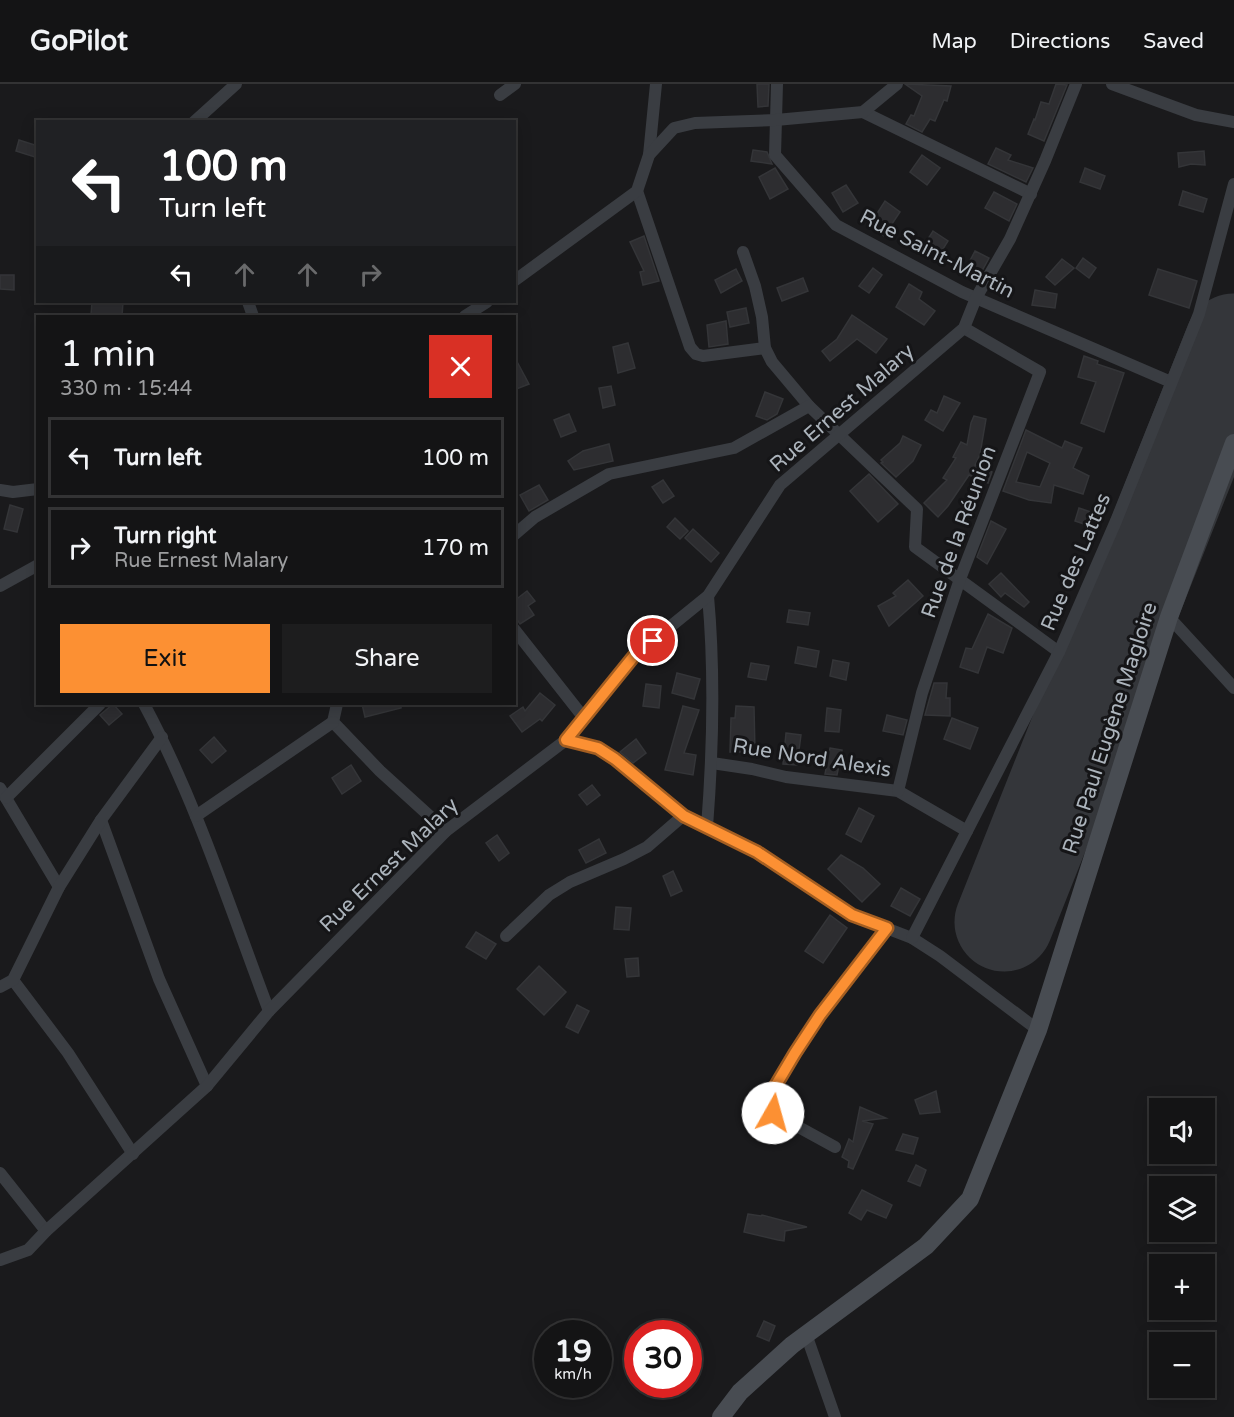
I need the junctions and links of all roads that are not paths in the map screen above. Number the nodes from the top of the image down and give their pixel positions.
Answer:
1 (236, 84) edge
2 (515, 84) edge
3 (656, 84) edge
4 (777, 84) edge
5 (897, 84) edge
6 (1076, 84) edge
7 (1112, 84) edge
8 (500, 95) dead end
9 (863, 112) junction
10 (196, 120) edge
11 (776, 120) junction
12 (1234, 122) edge
13 (649, 155) junction
14 (1234, 184) edge
15 (637, 191) junction
16 (1031, 194) junction
17 (743, 252) dead end
18 (516, 280) edge
19 (975, 298) junction
20 (484, 303) edge
21 (466, 315) edge
22 (964, 328) junction
23 (765, 348) junction
24 (1171, 382) junction
25 (809, 406) junction
26 (839, 434) junction
27 (1234, 443) edge
28 (36, 489) edge
29 (0, 490) edge
30 (516, 533) edge
31 (36, 566) edge
32 (960, 579) junction
33 (0, 586) edge
34 (708, 596) junction
35 (1169, 617) junction
36 (516, 632) edge
37 (1059, 651) junction
38 (1234, 688) edge
39 (99, 705) edge
40 (145, 705) edge
41 (337, 705) edge
42 (584, 718) junction
43 (333, 722) junction
44 (162, 737) junction
45 (566, 740) junction
46 (712, 763) junction
47 (898, 791) junction
48 (3, 793) edge
49 (196, 816) junction
50 (684, 816) junction
51 (100, 820) junction
52 (707, 827) junction
53 (446, 831) junction
54 (967, 831) junction
55 (60, 887) junction
56 (887, 928) junction
57 (506, 936) dead end
58 (912, 938) junction
59 (13, 980) junction
60 (0, 987) edge
61 (269, 1011) junction
62 (1038, 1030) junction
63 (207, 1086) junction
64 (835, 1147) dead end
65 (133, 1154) junction
66 (0, 1173) edge
67 (46, 1232) junction
68 (0, 1260) edge
69 (806, 1334) junction
70 (721, 1417) edge
71 (835, 1417) edge

1 - 10 street
2 - 8 street
3 - 13 street
4 - 11 street, Rue Saint-Martin
5 - 9 street
6 - 16 street, Rue Ernest Malary
7 - 12 street
9 - 11 street
9 - 16 street
11 - 13 street
11 - 19 street, Rue Saint-Martin
13 - 15 street
14 - 24 street, Rue des Lattes
15 - 18 street
15 - 23 street
16 - 19 street, Rue Ernest Malary
17 - 23 street
19 - 22 street, Rue Ernest Malary
19 - 24 street, Rue Saint-Martin
20 - 21 street
22 - 26 street, Rue Ernest Malary
22 - 32 street, Rue de la Réunion
23 - 25 street
24 - 37 street, Rue des Lattes
25 - 26 street
25 - 30 street
26 - 32 street
26 - 34 street, Rue Ernest Malary
27 - 35 main road, Rue Paul Eugène Magloire
28 - 29 street
31 - 33 street
32 - 37 street
32 - 47 street, Rue de la Réunion
34 - 42 street, Rue Ernest Malary
34 - 46 street
35 - 38 street
35 - 62 main road, Rue Paul Eugène Magloire
36 - 42 street
37 - 54 street, Rue des Lattes
39 - 48 street
40 - 44 street
41 - 43 street
42 - 45 street, Rue Ernest Malary
43 - 49 street
43 - 53 street
44 - 49 street
44 - 51 street
45 - 50 street
45 - 53 street, Rue Ernest Malary
46 - 47 street, Rue Nord Alexis
46 - 52 street
47 - 54 street, Rue Nord Alexis
48 - 55 street
49 - 61 street
50 - 52 street
50 - 57 street
51 - 55 street
51 - 63 street
52 - 56 street
53 - 61 street, Rue Ernest Malary
54 - 58 street, Rue des Lattes
55 - 59 street
56 - 58 street
56 - 64 street
58 - 62 street
59 - 60 street
59 - 65 street
61 - 63 street, Rue Ernest Malary
62 - 69 main road, Rue Paul Eugène Magloire
63 - 65 street, Rue Ernest Malary
65 - 67 street, Rue Ernest Malary
66 - 67 street
67 - 68 street, Rue Ernest Malary
69 - 70 main road, Rue Paul Eugène Magloire
69 - 71 street

